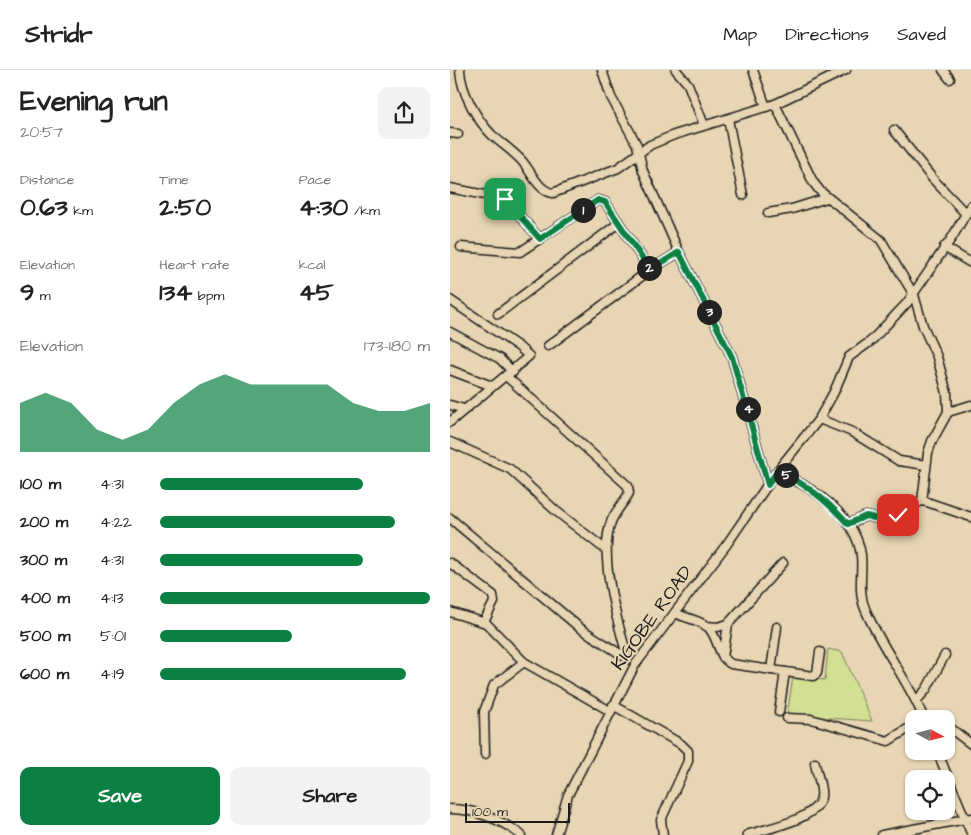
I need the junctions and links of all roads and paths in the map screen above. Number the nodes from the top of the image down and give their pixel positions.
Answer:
1 (460, 70) edge
2 (602, 70) edge
3 (676, 70) edge
4 (753, 70) edge
5 (846, 70) edge
6 (943, 70) edge
7 (950, 79) dead end
8 (775, 104) junction
9 (766, 107) junction
10 (728, 119) junction
11 (704, 126) junction
12 (894, 130) dead end
13 (638, 153) junction
14 (450, 188) edge
15 (743, 194) dead end
16 (826, 198) junction
17 (971, 205) edge
18 (768, 212) dead end
19 (966, 214) junction
20 (619, 223) junction
21 (540, 239) junction
22 (462, 247) dead end
23 (944, 248) junction
24 (679, 252) junction
25 (971, 264) edge
26 (650, 270) junction
27 (914, 295) junction
28 (450, 300) edge
29 (498, 314) dead end
30 (450, 332) edge
31 (548, 346) dead end
32 (450, 370) edge
33 (510, 374) junction
34 (492, 386) junction
35 (450, 405) edge
36 (971, 405) edge
37 (464, 409) junction
38 (948, 412) junction
39 (819, 419) junction
40 (450, 422) edge
41 (450, 442) edge
42 (926, 465) junction
43 (777, 471) junction
44 (768, 485) junction
45 (922, 501) junction
46 (971, 517) edge
47 (450, 518) edge
48 (848, 524) junction
49 (606, 550) junction
50 (450, 563) edge
51 (783, 563) dead end
52 (450, 612) edge
53 (675, 613) junction
54 (484, 622) junction
55 (728, 624) junction
56 (706, 626) junction
57 (776, 627) dead end
58 (820, 652) dead end
59 (945, 655) dead end
60 (723, 658) junction
61 (628, 659) junction
62 (524, 662) junction
63 (635, 664) junction
64 (771, 670) junction
65 (785, 672) junction
66 (916, 701) junction
67 (612, 708) junction
68 (920, 710) edge
69 (779, 712) dead end
70 (787, 718) dead end
71 (905, 731) edge
72 (955, 732) edge
73 (971, 744) edge
74 (485, 754) dead end
75 (941, 760) edge
76 (814, 763) dead end
77 (450, 809) edge
78 (967, 819) edge
79 (971, 834) edge
80 (521, 835) edge
81 (556, 835) edge
82 (664, 835) edge
83 (747, 835) edge
84 (882, 835) edge

1 - 13 street
2 - 13 street
3 - 11 street
4 - 9 street
5 - 8 street
6 - 7 street
8 - 9 street
8 - 16 street
9 - 10 street
10 - 11 street
10 - 15 street
11 - 13 street
12 - 19 street
13 - 24 street
14 - 21 street
16 - 18 street
16 - 27 street
17 - 19 street, KIGOBE ROAD
19 - 23 street, KIGOBE ROAD
20 - 21 street
20 - 26 street
20 - 29 street
21 - 22 street
23 - 25 street
23 - 27 street, KIGOBE ROAD
24 - 26 street
24 - 44 street
26 - 31 street
27 - 38 street
27 - 39 street, KIGOBE ROAD
28 - 33 street
30 - 33 street
32 - 34 street
33 - 34 street
33 - 49 street
34 - 37 street
35 - 37 street
36 - 38 street
37 - 40 street
38 - 42 street
39 - 42 street
39 - 43 street, KIGOBE ROAD
41 - 49 street
42 - 45 street
43 - 44 street, KIGOBE ROAD
43 - 48 street
44 - 53 street, KIGOBE ROAD
45 - 46 street
45 - 48 street
47 - 61 street
48 - 66 street
49 - 61 street
50 - 54 street
51 - 55 street
52 - 54 street
53 - 56 street
53 - 63 street, KIGOBE ROAD
54 - 62 street
55 - 56 street
55 - 60 street
56 - 60 street
57 - 64 street
58 - 65 street
59 - 66 street
60 - 64 street
61 - 63 street
62 - 67 street
62 - 74 street
63 - 67 street, KIGOBE ROAD
64 - 65 street
65 - 69 street
66 - 68 street
67 - 81 street, KIGOBE ROAD
67 - 82 street
70 - 71 street
72 - 73 street
75 - 78 street
76 - 83 street
77 - 80 street
78 - 79 street
78 - 84 street

